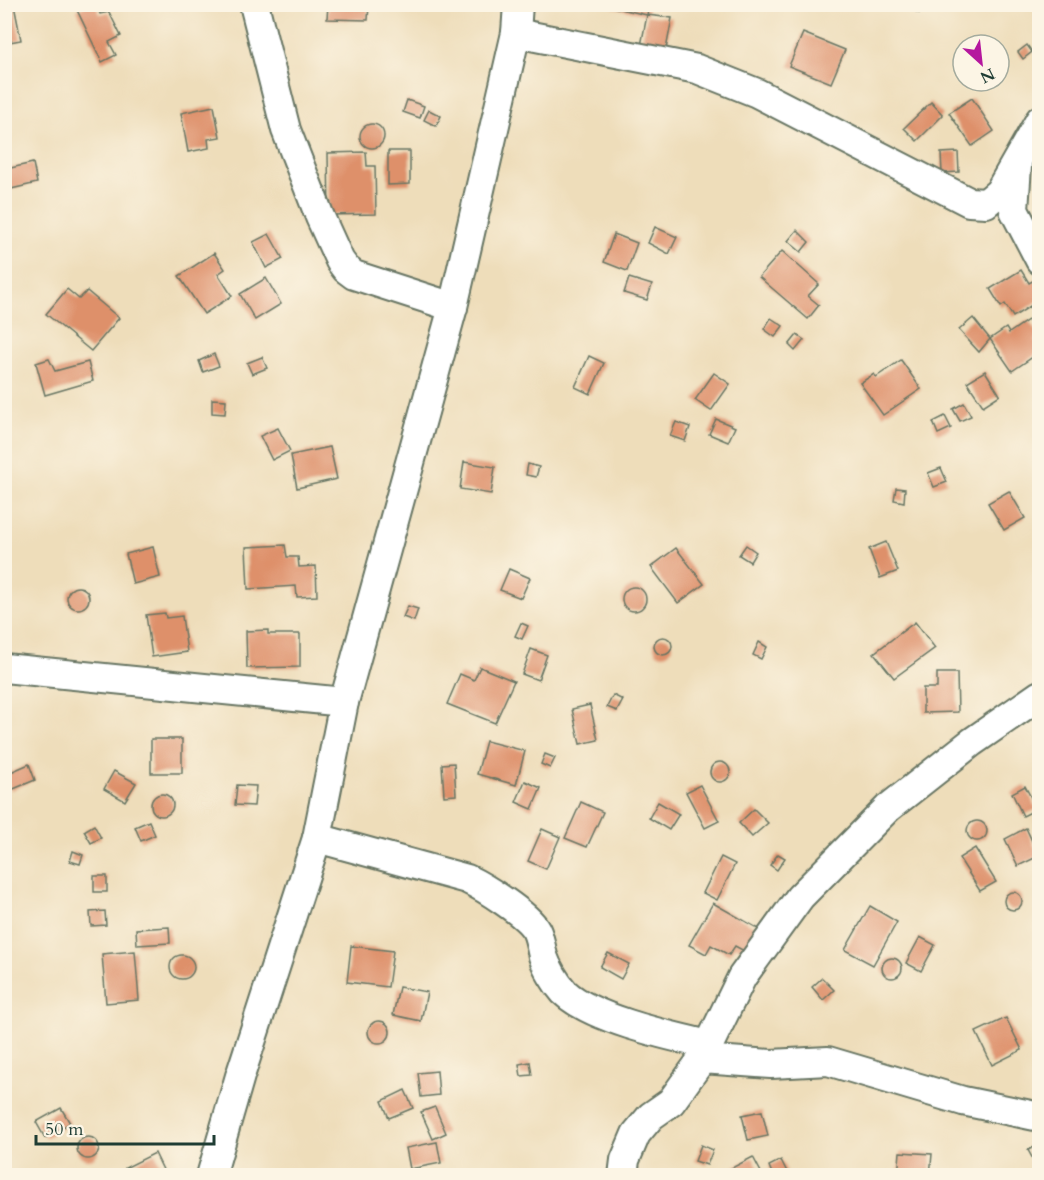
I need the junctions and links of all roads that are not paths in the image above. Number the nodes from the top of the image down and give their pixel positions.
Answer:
1 (254, 4) edge
2 (518, 4) edge
3 (516, 33) junction
4 (1040, 120) edge
5 (1018, 157) junction
6 (1040, 260) edge
7 (453, 308) junction
8 (4, 668) edge
9 (1040, 695) edge
10 (344, 702) junction
11 (317, 838) junction
12 (705, 1052) junction
13 (1040, 1117) edge
14 (211, 1176) edge
15 (623, 1176) edge

1 - 7 street
2 - 3 street
3 - 5 street
3 - 7 street
4 - 5 street
5 - 6 street
7 - 10 street
8 - 10 street
9 - 12 street
10 - 11 street
11 - 12 street
11 - 14 street
12 - 13 street
12 - 15 street

